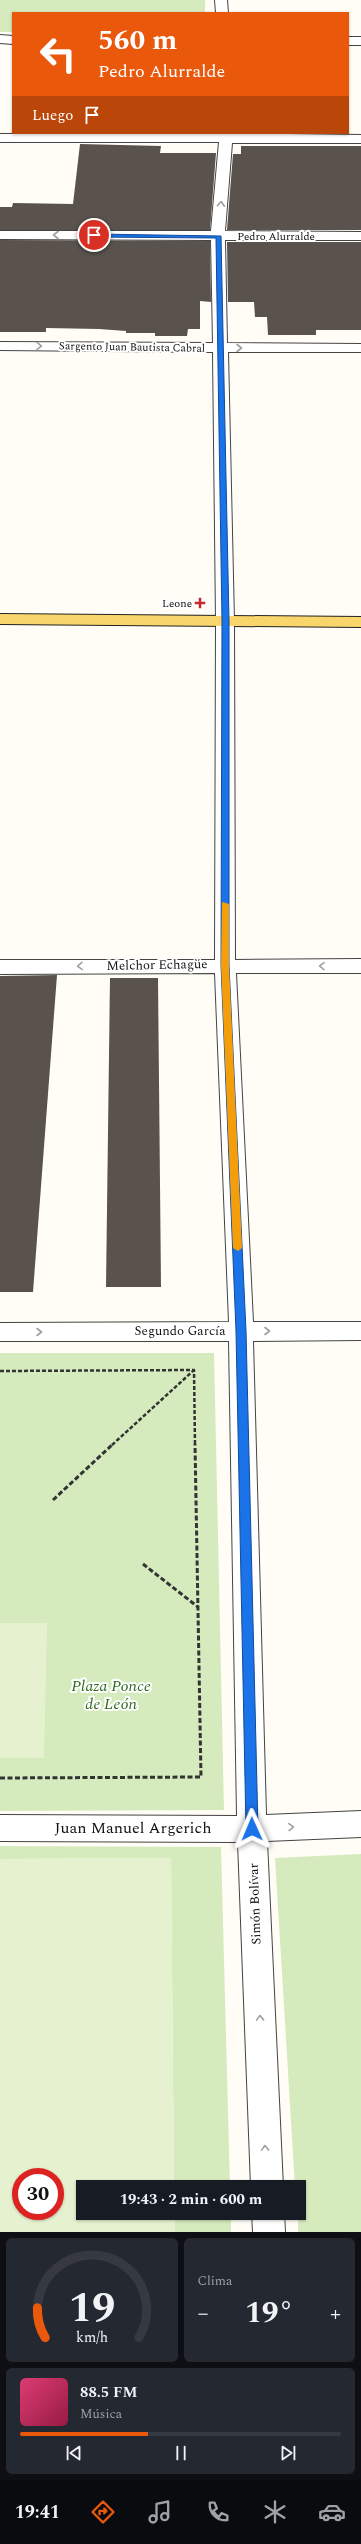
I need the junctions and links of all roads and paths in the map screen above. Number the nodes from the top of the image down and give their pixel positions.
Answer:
1 (221, 0) edge
2 (222, 12) edge
3 (0, 39) edge
4 (12, 40) edge
5 (349, 41) edge
6 (361, 42) edge
7 (226, 136) edge
8 (0, 138) edge
9 (361, 139) edge
10 (0, 235) edge
11 (218, 236) junction
12 (361, 236) edge
13 (0, 346) edge
14 (221, 348) junction
15 (361, 348) edge
16 (0, 619) edge
17 (225, 621) junction
18 (361, 622) edge
19 (225, 965) junction
20 (0, 966) edge
21 (361, 966) edge
22 (241, 1331) junction
23 (361, 1331) edge
24 (0, 1332) edge
25 (194, 1370) junction
26 (0, 1371) edge
27 (53, 1500) dead end
28 (143, 1564) dead end
29 (198, 1606) junction
30 (0, 1778) edge
31 (361, 1824) edge
32 (0, 1828) edge
33 (252, 1829) junction
34 (267, 2180) edge
35 (268, 2220) edge
36 (269, 2232) edge

1 - 2 street
3 - 4 street
5 - 6 street
7 - 8 street
7 - 9 street
11 -> 7 street, Simón Bolívar
11 -> 10 street, Pedro Alurralde
11 - 12 street, Pedro Alurralde
11 - 14 street, Simón Bolívar
13 -> 14 street, Sargento Juan Bautista Cabral
14 -> 15 street, Sargento Juan Bautista Cabral
14 - 17 street, Simón Bolívar
16 - 17 main road
17 - 18 main road
17 - 19 street, Simón Bolívar
19 -> 20 street, Melchor Echagüe
21 -> 19 street, Melchor Echagüe
19 - 22 street, Simón Bolívar
22 -> 23 street, Segundo García
24 -> 22 street, Segundo García
22 - 33 street, Simón Bolívar
25 - 26 path
25 - 27 path
25 - 29 path
28 - 29 path
29 - 30 path
33 -> 31 street, Juan Manuel Argerich
32 - 33 street, Juan Manuel Argerich
34 -> 33 street, Simón Bolívar
35 - 36 street

